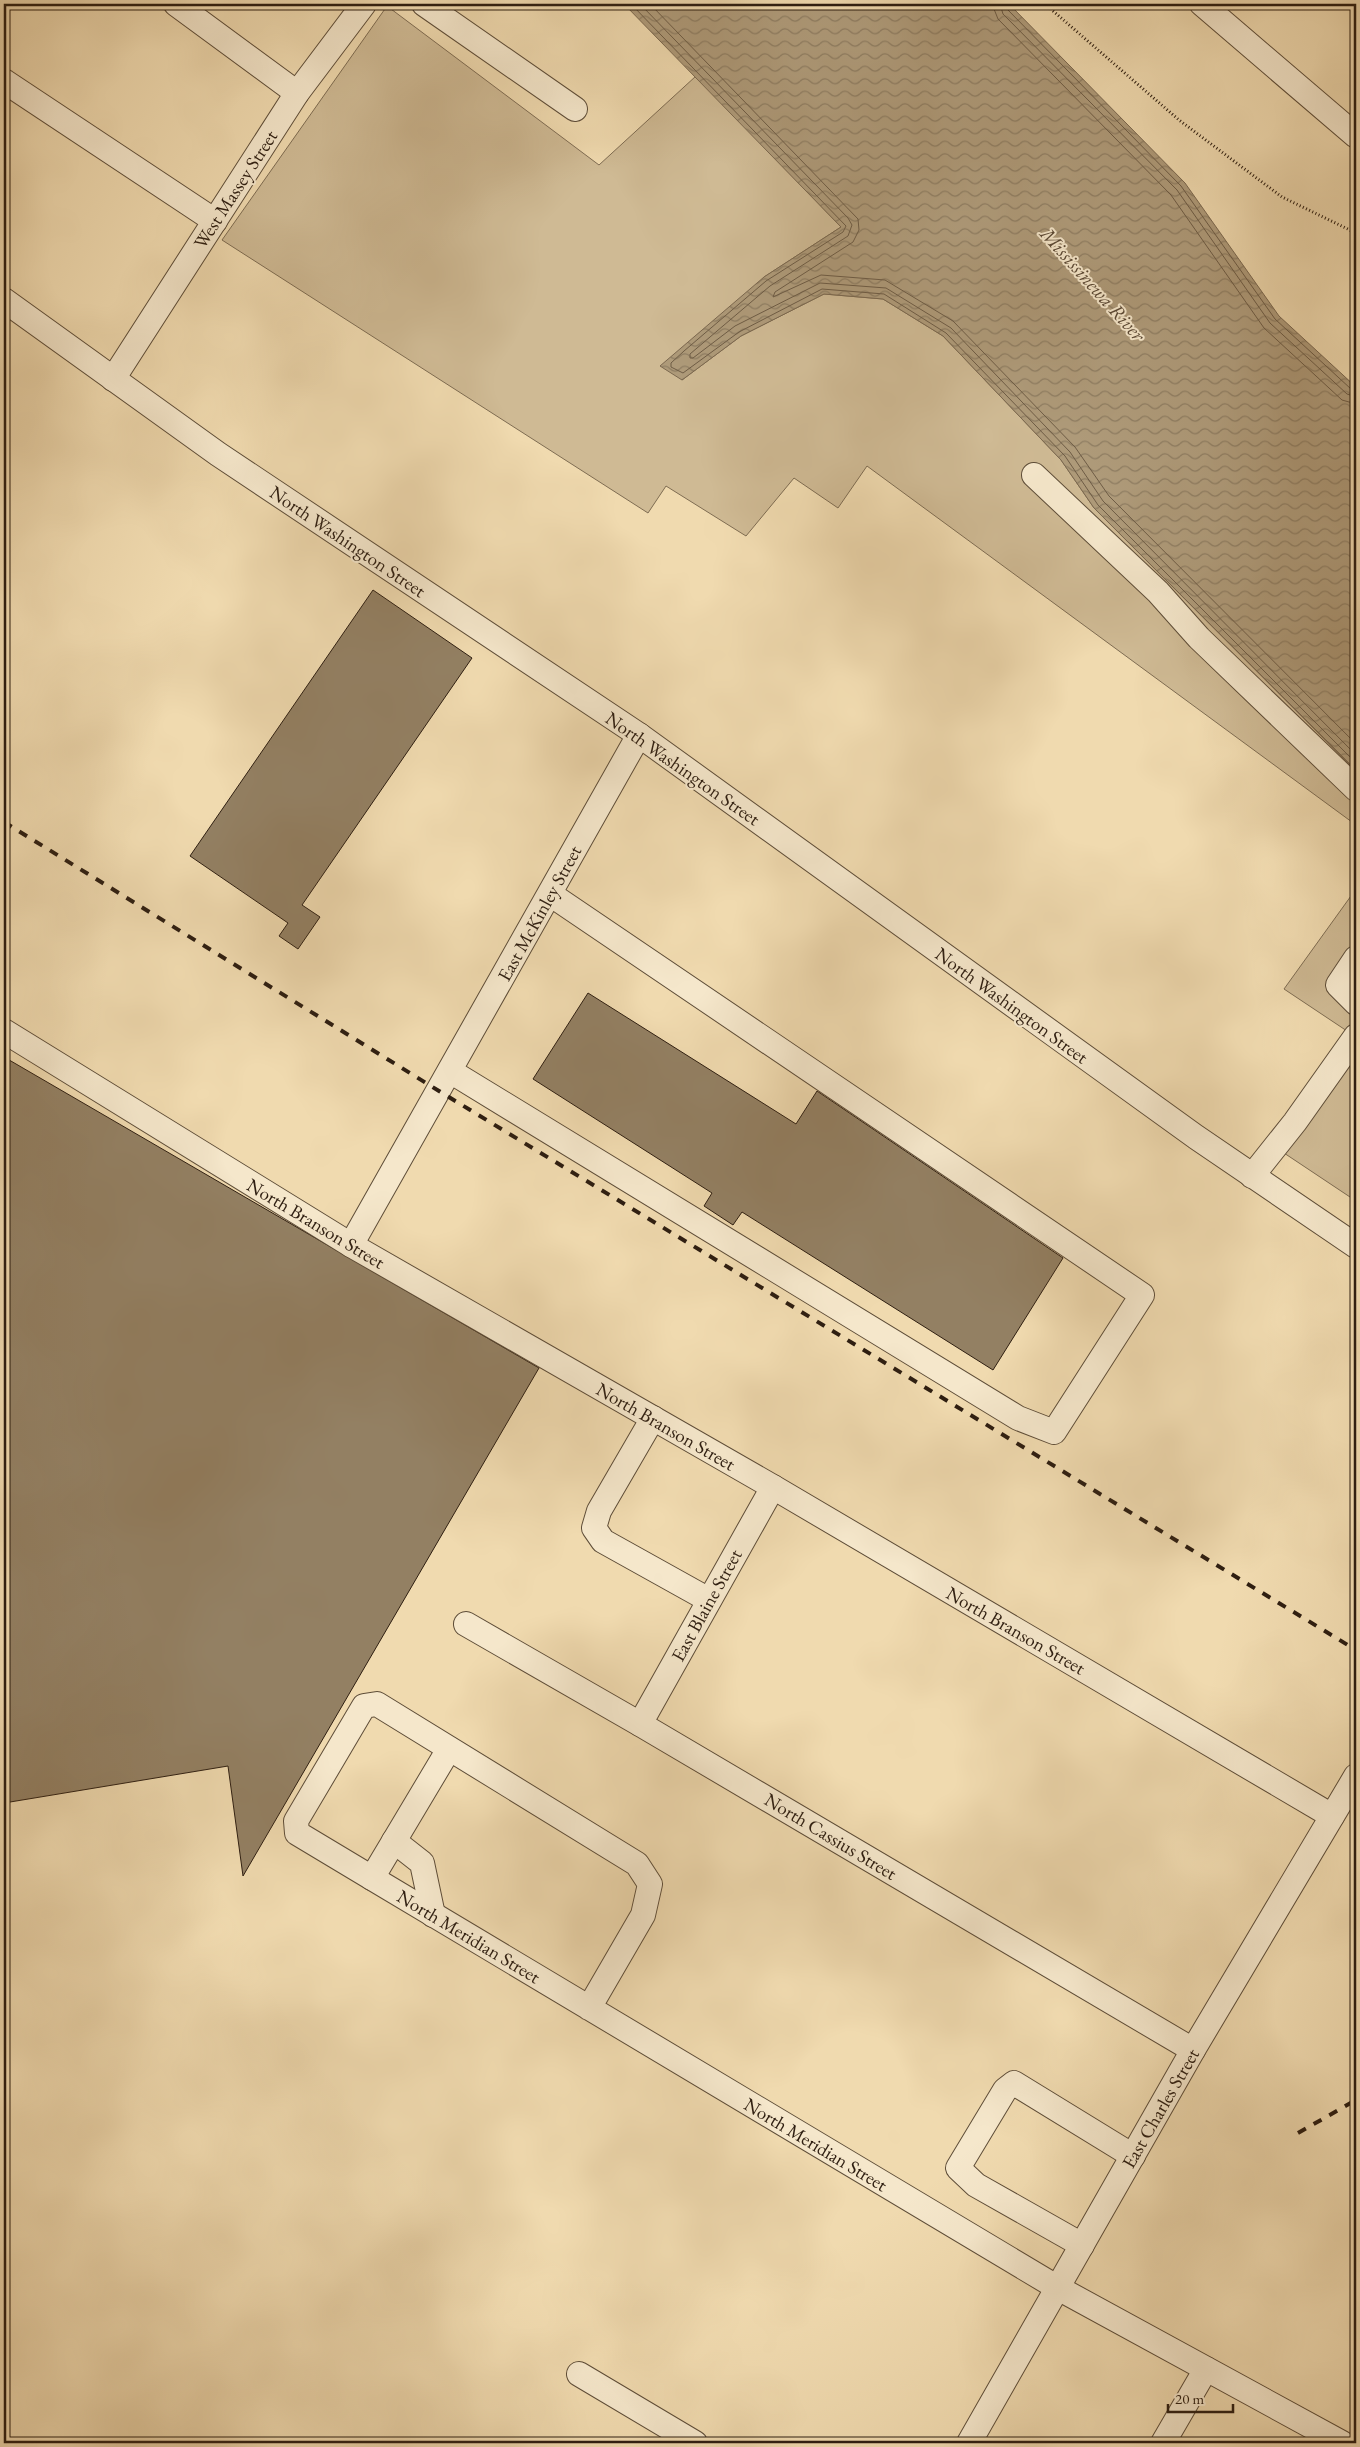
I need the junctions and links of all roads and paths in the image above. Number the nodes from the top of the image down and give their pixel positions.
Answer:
1 (176, 4) edge
2 (364, 4) edge
3 (424, 4) edge
4 (1046, 4) edge
5 (1202, 4) edge
6 (4, 81) edge
7 (298, 93) junction
8 (575, 109) dead end
9 (1356, 136) edge
10 (215, 221) junction
11 (1356, 233) edge
12 (4, 300) edge
13 (113, 379) junction
14 (1034, 475) dead end
15 (639, 735) junction
16 (1356, 789) edge
17 (550, 894) junction
18 (1356, 958) edge
19 (1356, 1003) edge
20 (4, 1031) edge
21 (1356, 1036) edge
22 (445, 1081) junction
23 (1252, 1176) junction
24 (351, 1245) junction
25 (1356, 1246) edge
26 (653, 1418) junction
27 (773, 1487) junction
28 (709, 1600) junction
29 (466, 1624) dead end
30 (640, 1724) junction
31 (449, 1748) junction
32 (1356, 1776) edge
33 (1332, 1816) junction
34 (394, 1841) junction
35 (372, 1878) junction
36 (434, 1915) junction
37 (589, 2008) junction
38 (1194, 2050) junction
39 (1133, 2156) junction
40 (1082, 2245) junction
41 (1058, 2288) junction
42 (1206, 2369) junction
43 (579, 2374) dead end
44 (695, 2443) edge
45 (969, 2443) edge
46 (1163, 2443) edge
47 (1342, 2443) edge

1 - 7 street
2 - 7 street, West Massey Street
3 - 8 street
4 - 11 path
5 - 9 street
6 - 10 street
7 - 10 street, West Massey Street
10 - 13 street, West Massey Street
12 - 13 street, North Washington Street
13 - 15 street, North Washington Street
14 - 16 street
15 - 17 street, East McKinley Street
15 - 23 street, North Washington Street
17 - 22 street, East McKinley Street
17 - 22 street
18 - 19 street
20 - 24 street, North Branson Street
21 - 23 street
22 - 24 street, East McKinley Street
23 - 25 street, North Washington Street
24 - 26 street, North Branson Street
26 - 27 street, North Branson Street
26 - 28 street
27 - 28 street, East Blaine Street
27 - 33 street, North Branson Street
28 - 30 street, East Blaine Street
29 - 30 street, North Cassius Street
30 - 38 street, North Cassius Street
31 - 34 street
31 - 35 street, North Meridian Street
31 - 37 street
32 - 33 street, East Charles Street
33 - 38 street, East Charles Street
34 - 35 street
34 - 36 street
35 - 36 street, North Meridian Street
36 - 37 street, North Meridian Street
37 - 41 street, North Meridian Street
38 - 39 street, East Charles Street
39 - 40 street, East Charles Street
39 - 40 street
40 - 41 street, East Charles Street
41 - 42 street, North Meridian Street
41 - 45 street, East Charles Street
42 - 46 street
42 - 47 street, North Meridian Street
43 - 44 street

